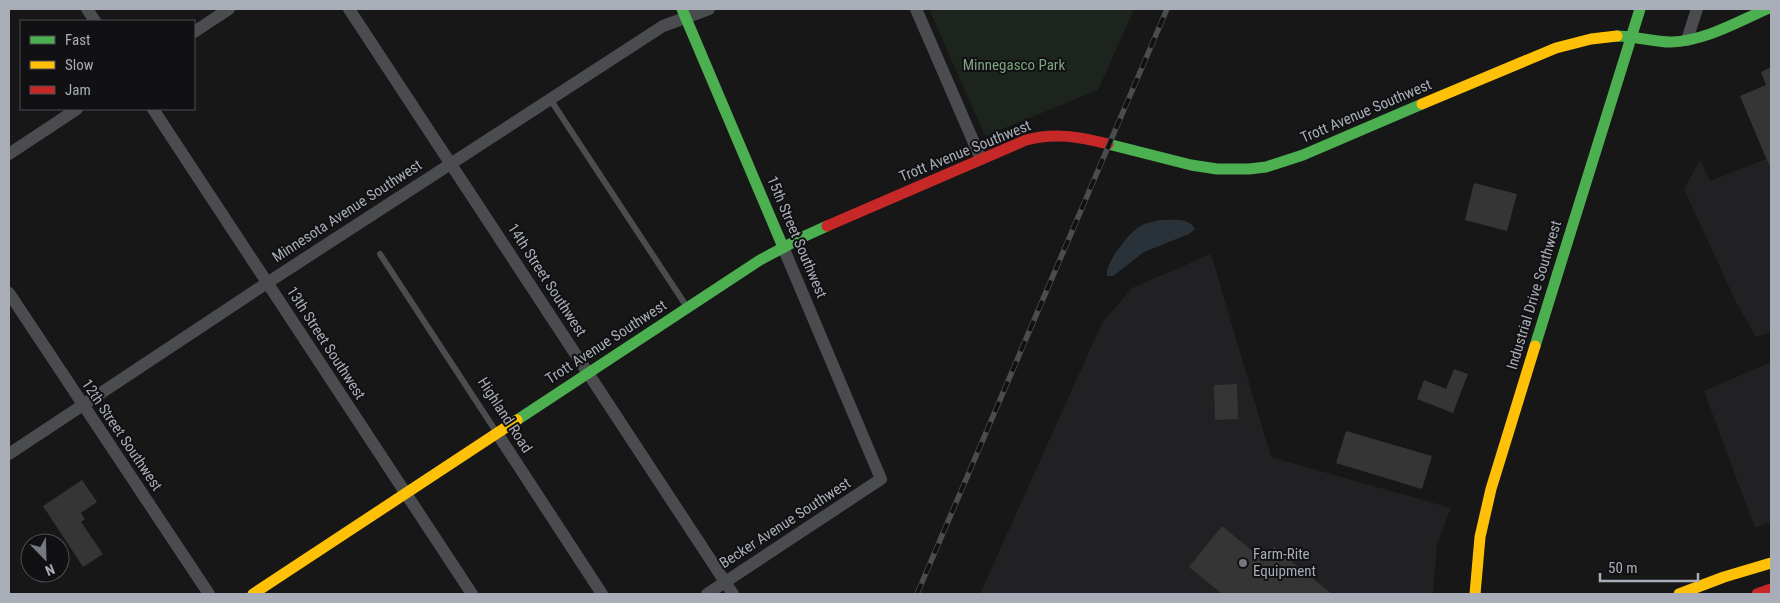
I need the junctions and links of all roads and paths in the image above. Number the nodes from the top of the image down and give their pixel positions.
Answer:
1 (87, 9) edge
2 (229, 9) edge
3 (350, 9) edge
4 (709, 9) edge
5 (916, 9) edge
6 (1640, 9) edge
7 (1697, 9) edge
8 (1766, 9) edge
9 (683, 13) edge
10 (94, 20) edge
11 (195, 31) edge
12 (1631, 36) junction
13 (1687, 40) junction
14 (550, 99) junction
15 (75, 110) edge
16 (154, 110) edge
17 (9, 154) edge
18 (981, 159) junction
19 (451, 163) junction
20 (783, 247) junction
21 (380, 254) dead end
22 (267, 283) junction
23 (9, 293) edge
24 (687, 307) junction
25 (588, 372) junction
26 (82, 405) junction
27 (497, 433) junction
28 (9, 454) edge
29 (881, 479) joint
30 (405, 494) junction
31 (1771, 563) edge
32 (725, 582) junction
33 (1771, 589) edge
34 (208, 594) edge
35 (253, 594) edge
36 (472, 594) edge
37 (602, 594) edge
38 (707, 594) edge
39 (733, 594) edge
40 (1475, 594) edge
41 (1679, 594) edge
42 (1757, 594) edge

1 - 10 street
2 - 11 street
3 - 19 street, 14th Street Southwest
4 - 9 street, Minnesota Avenue Southwest
5 - 18 street
6 - 12 main road, Industrial Drive Southwest
7 - 13 street
8 - 13 main road, Trott Avenue Southwest
9 - 14 street, Minnesota Avenue Southwest
9 - 20 main road, 15th Street Southwest
12 - 13 main road, Trott Avenue Southwest
12 - 18 main road, Trott Avenue Southwest
12 - 40 main road, Industrial Drive Southwest
14 - 19 street, Minnesota Avenue Southwest
14 - 24 lane
15 - 17 street
16 - 22 street, 13th Street Southwest
18 - 20 main road, Trott Avenue Southwest
19 - 22 street, Minnesota Avenue Southwest
19 - 25 street, 14th Street Southwest
20 - 24 main road, Trott Avenue Southwest
20 - 29 street, 15th Street Southwest
21 - 27 lane, Highland Road
22 - 26 street, Minnesota Avenue Southwest
22 - 30 street, 13th Street Southwest
23 - 26 street, 12th Street Southwest
24 - 25 main road, Trott Avenue Southwest
25 - 27 main road, Trott Avenue Southwest
25 - 32 street, 14th Street Southwest
26 - 28 street, Minnesota Avenue Southwest
26 - 34 street, 12th Street Southwest
27 - 30 main road, Trott Avenue Southwest
27 - 37 street, Highland Road
29 - 32 street, Becker Avenue Southwest
30 - 35 main road, Trott Avenue Southwest
30 - 36 street, 13th Street Southwest
31 - 41 main road
32 - 38 street, Becker Avenue Southwest
32 - 39 street, 14th Street Southwest
33 - 42 main road

